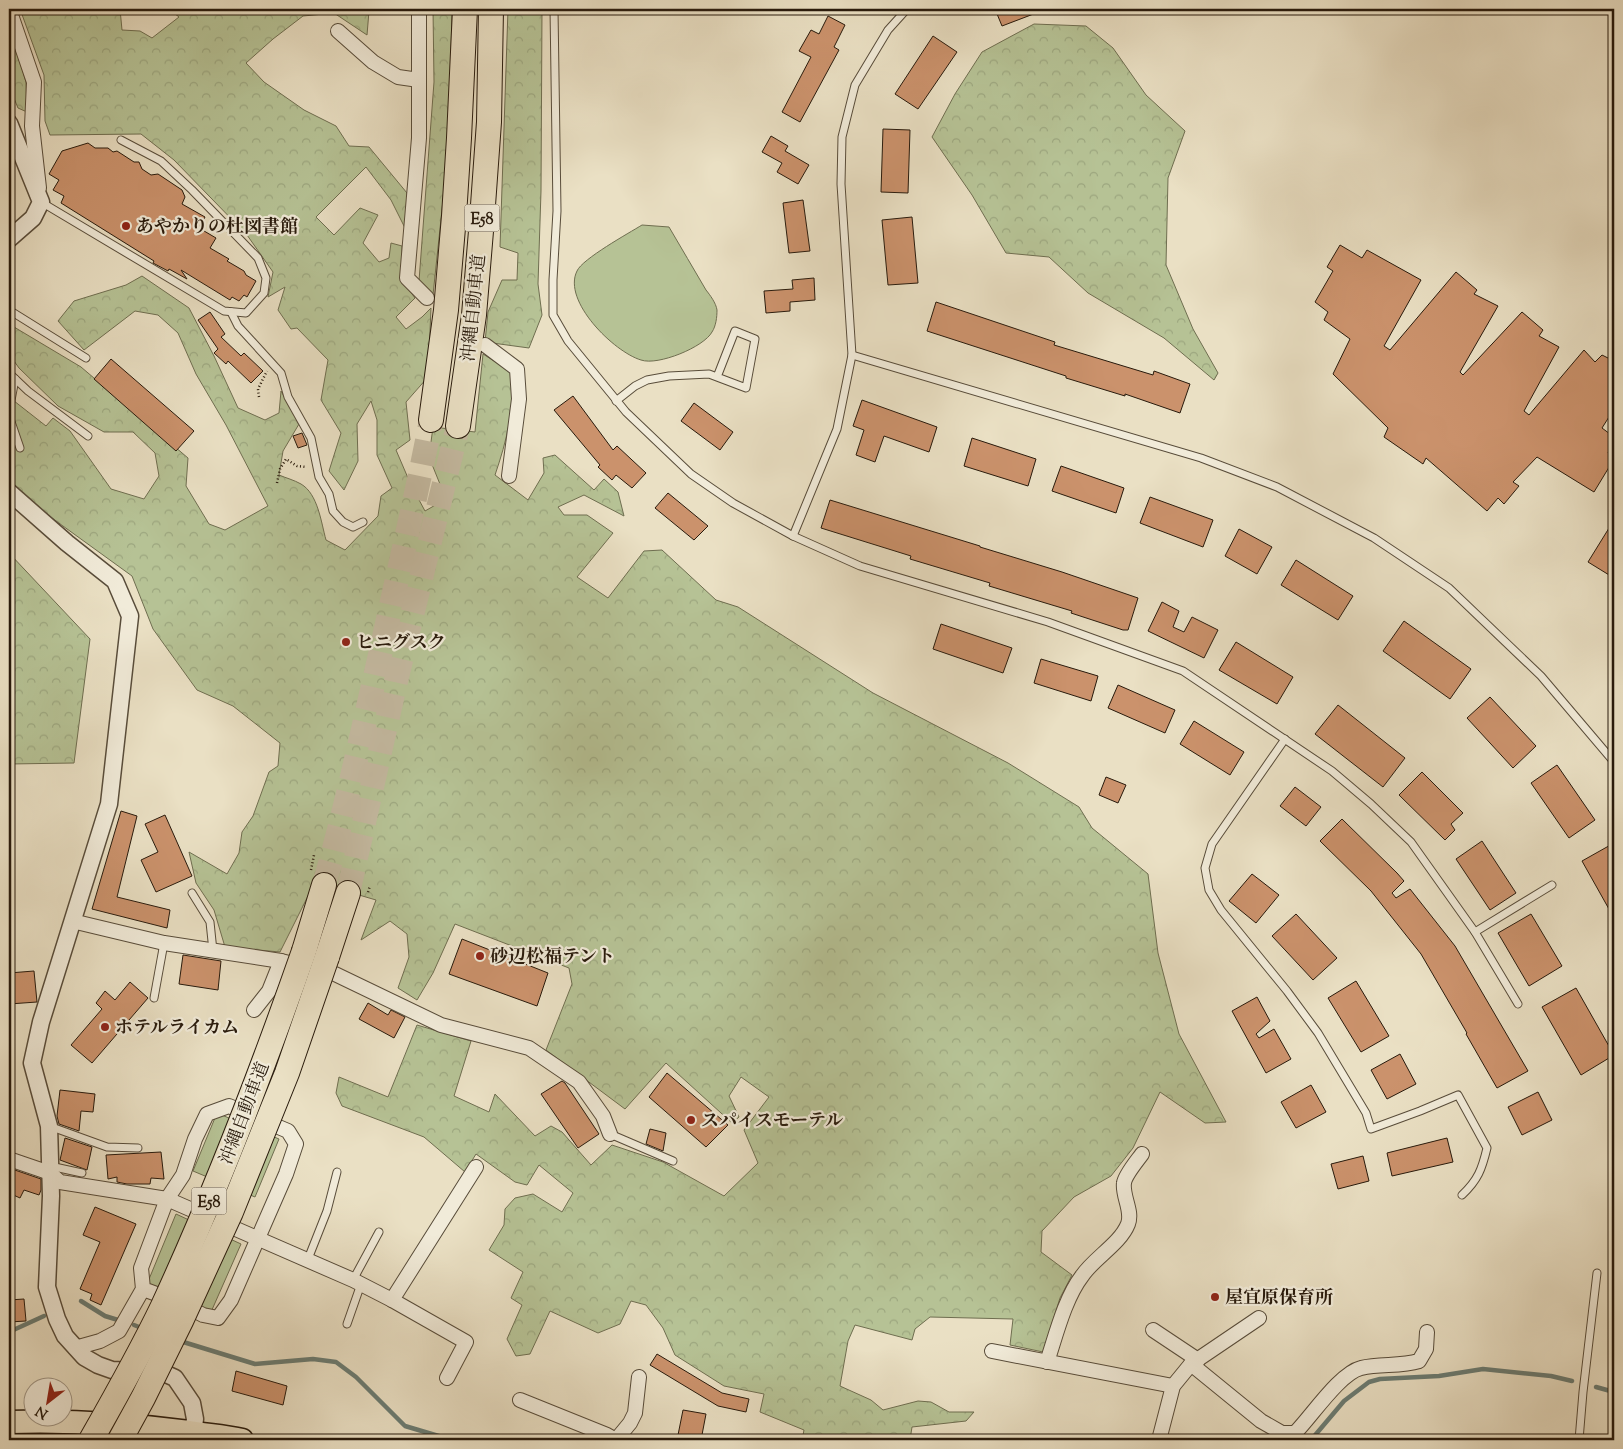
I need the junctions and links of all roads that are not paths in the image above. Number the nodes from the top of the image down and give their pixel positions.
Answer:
1 (9, 9) edge
2 (419, 9) edge
3 (465, 9) edge
4 (491, 9) edge
5 (554, 9) edge
6 (907, 9) edge
7 (338, 31) dead end
8 (419, 80) junction
9 (9, 123) edge
10 (121, 140) dead end
11 (41, 202) junction
12 (9, 239) edge
13 (427, 298) dead end
14 (9, 310) edge
15 (231, 312) junction
16 (485, 345) dead end
17 (852, 355) junction
18 (86, 358) dead end
19 (9, 373) edge
20 (717, 377) junction
21 (15, 379) junction
22 (616, 401) junction
23 (9, 411) edge
24 (9, 416) edge
25 (431, 420) tunnel mouth
26 (458, 426) tunnel mouth
27 (88, 436) dead end
28 (20, 448) dead end
29 (509, 476) dead end
30 (9, 492) edge
31 (363, 522) dead end
32 (793, 536) junction
33 (1285, 739) junction
34 (1614, 762) edge
35 (324, 885) tunnel mouth
36 (1552, 886) dead end
37 (192, 893) dead end
38 (348, 893) tunnel mouth
39 (72, 921) junction
40 (1475, 932) junction
41 (164, 943) junction
42 (213, 951) junction
43 (281, 961) junction
44 (154, 998) dead end
45 (1518, 1004) dead end
46 (254, 1010) dead end
47 (49, 1126) junction
48 (610, 1134) joint
49 (138, 1148) dead end
50 (1142, 1154) dead end
51 (9, 1159) edge
52 (673, 1161) dead end
53 (476, 1167) dead end
54 (50, 1170) junction
55 (337, 1172) dead end
56 (82, 1173) dead end
57 (1462, 1195) dead end
58 (167, 1199) junction
59 (379, 1232) dead end
60 (258, 1238) junction
61 (308, 1260) junction
62 (1597, 1273) dead end
63 (357, 1282) junction
64 (143, 1289) junction
65 (392, 1300) junction
66 (1259, 1318) dead end
67 (347, 1324) dead end
68 (1153, 1330) dead end
69 (1427, 1332) dead end
70 (75, 1348) junction
71 (992, 1351) dead end
72 (1046, 1362) junction
73 (1194, 1362) junction
74 (639, 1377) dead end
75 (447, 1378) dead end
76 (1173, 1386) junction
77 (520, 1400) dead end
78 (9, 1422) edge
79 (193, 1437) edge
80 (91, 1440) edge
81 (120, 1440) edge
82 (242, 1440) edge
83 (616, 1440) edge
84 (1159, 1440) edge
85 (1579, 1440) edge

1 - 11 street
2 - 8 street
3 - 25 highway, 沖縄自動車道 / E58
4 - 26 highway, 沖縄自動車道 / E58
5 - 22 lane
6 - 17 lane
7 - 8 street
8 - 13 street
9 - 11 street
10 - 15 lane
11 - 12 street
11 - 15 lane
14 - 18 lane
15 - 31 lane
16 - 29 street
17 - 32 lane
17 - 34 lane
19 - 21 lane
20 - 20 lane
20 - 22 lane
21 - 23 lane
21 - 27 lane
22 - 32 lane
24 - 28 lane
30 - 39 street
32 - 33 lane
33 - 40 lane
33 - 57 lane
35 - 80 highway, 沖縄自動車道 / E58, bridge
36 - 40 lane
37 - 42 lane
38 - 81 highway, 沖縄自動車道 / E58, bridge
39 - 41 street
39 - 47 street
40 - 45 lane
41 - 42 street
41 - 44 lane
42 - 43 street
43 - 46 street
43 - 48 street
47 - 49 lane
47 - 54 street
48 - 52 lane
50 - 72 street
51 - 54 street
53 - 65 street
54 - 56 lane
54 - 58 street
54 - 70 street
55 - 61 lane
58 - 60 street
58 - 60 street
58 - 64 street
59 - 63 lane
60 - 61 street
60 - 64 street
61 - 63 street
62 - 85 lane
63 - 65 street
63 - 67 lane
64 - 70 street
65 - 75 street
66 - 73 street
68 - 73 street
69 - 73 street
70 - 79 street
71 - 72 street
72 - 76 street
73 - 76 street
74 - 83 street
76 - 84 street
77 - 83 street
78 - 79 highway
79 - 82 highway

